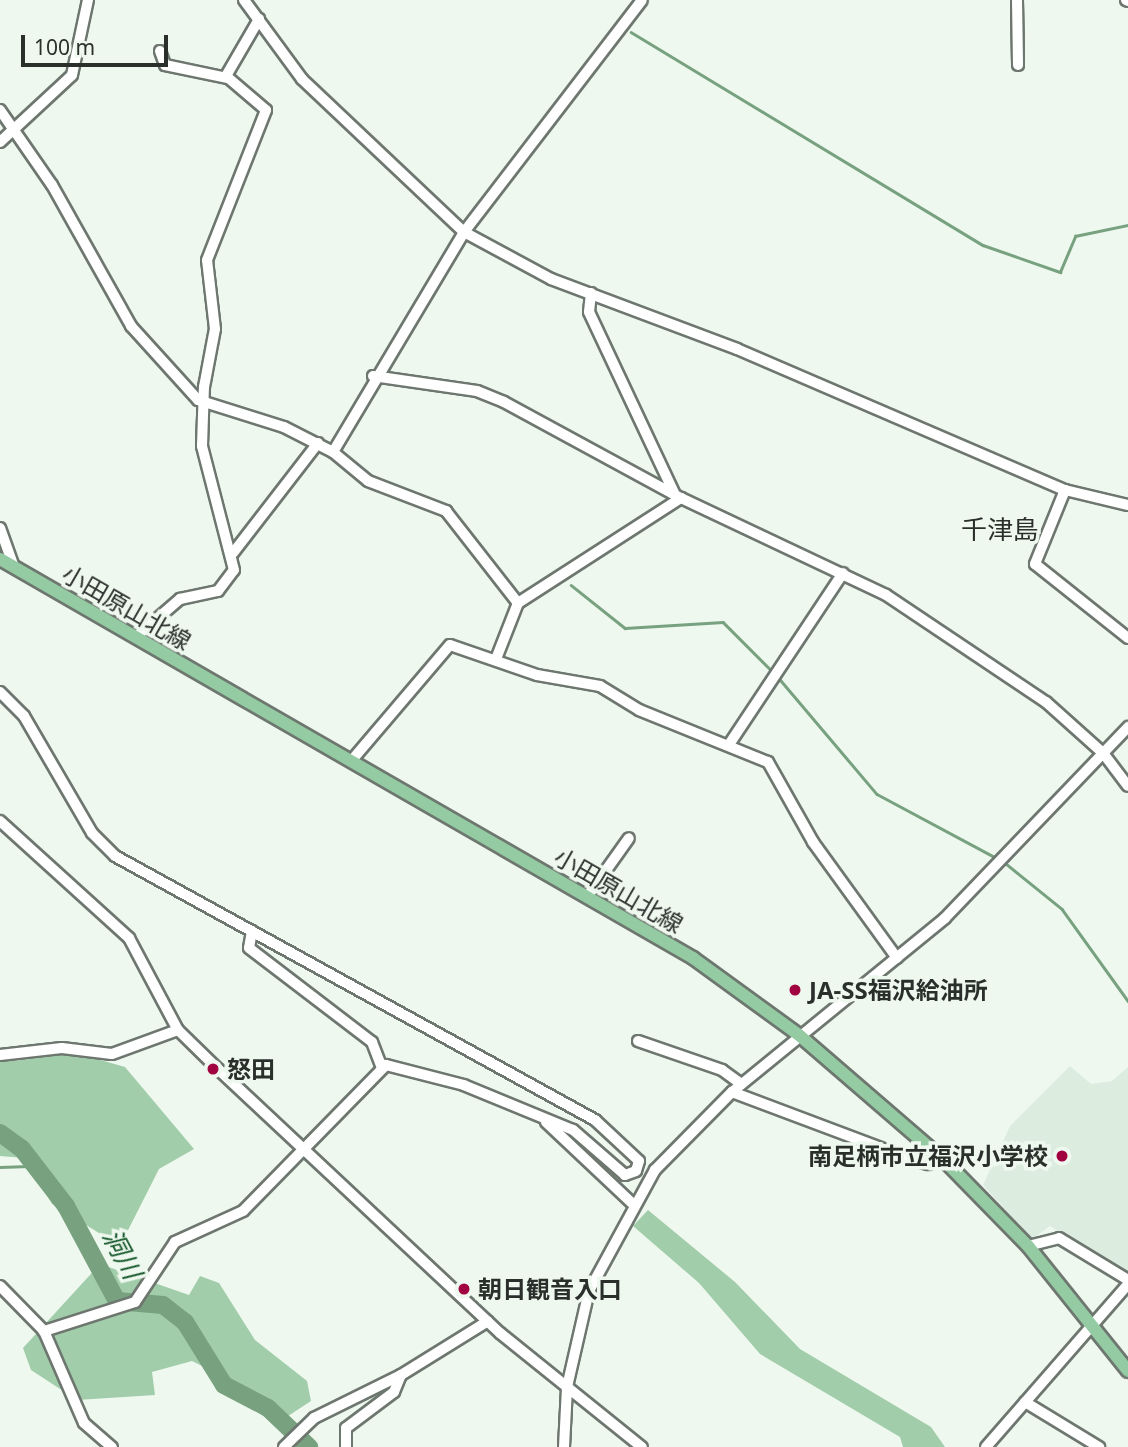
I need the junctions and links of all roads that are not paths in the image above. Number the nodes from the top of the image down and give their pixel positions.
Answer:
1 (88, 0) edge
2 (244, 0) edge
3 (642, 0) edge
4 (1017, 0) edge
5 (260, 19) junction
6 (160, 51) dead end
7 (1018, 65) dead end
8 (227, 78) junction
9 (0, 110) edge
10 (15, 128) junction
11 (0, 142) edge
12 (464, 232) junction
13 (591, 293) junction
14 (373, 376) junction
15 (203, 404) junction
16 (318, 443) junction
17 (333, 452) junction
18 (1065, 490) junction
19 (678, 497) junction
20 (1128, 505) edge
21 (0, 528) edge
22 (233, 553) junction
23 (0, 559) edge
24 (14, 567) junction
25 (843, 573) junction
26 (518, 603) junction
27 (137, 636) junction
28 (1128, 638) edge
29 (496, 659) junction
30 (0, 692) edge
31 (1128, 727) edge
32 (730, 743) junction
33 (1103, 753) junction
34 (352, 760) junction
35 (1128, 786) edge
36 (0, 821) edge
37 (629, 838) dead end
38 (587, 897) junction
39 (252, 931) junction
40 (897, 958) junction
41 (178, 1030) junction
42 (799, 1035) junction
43 (638, 1041) dead end
44 (0, 1055) edge
45 (382, 1068) junction
46 (736, 1088) junction
47 (535, 1114) junction
48 (306, 1148) junction
49 (944, 1160) junction
50 (636, 1199) junction
51 (1028, 1246) junction
52 (1128, 1282) edge
53 (0, 1286) edge
54 (488, 1321) junction
55 (1093, 1323) junction
56 (44, 1331) junction
57 (1128, 1371) edge
58 (401, 1375) junction
59 (567, 1387) junction
60 (1025, 1402) junction
61 (112, 1447) edge
62 (284, 1447) edge
63 (346, 1447) edge
64 (564, 1447) edge
65 (642, 1447) edge
66 (986, 1447) edge
67 (1099, 1447) edge

1 - 10 street
2 - 5 street
3 - 12 street
4 - 7 street
5 - 8 street
5 - 12 street
6 - 8 street
8 - 15 street
9 - 10 street
10 - 11 street
10 - 15 street
12 - 13 street
12 - 14 street
13 - 18 street
13 - 19 street
14 - 17 street
14 - 19 street
15 - 16 street
15 - 22 street
16 - 17 street
16 - 22 street
17 - 26 street
18 - 20 street
18 - 28 street
19 - 25 street
19 - 26 street
21 - 24 street
22 - 27 street
23 - 24 main road, 小田原山北線
24 - 27 main road, 小田原山北線
25 - 32 street
25 - 33 street
26 - 29 street
27 - 34 main road, 小田原山北線
29 - 32 street
29 - 34 street
30 - 39 street
31 - 33 street
32 - 40 street
33 - 35 street
33 - 40 street
34 - 38 main road, 小田原山北線
36 - 41 street
37 - 38 street
38 - 42 main road, 小田原山北線
39 - 45 street
39 - 47 street
40 - 42 street
41 - 44 street
41 - 48 street
42 - 46 street
42 - 49 main road, 小田原山北線
43 - 46 street
45 - 47 street
45 - 48 street
46 - 49 street
46 - 50 street
47 - 50 street
48 - 54 street
48 - 56 street
49 - 51 main road, 小田原山北線
50 - 59 street
51 - 52 street
51 - 55 main road, 小田原山北線
52 - 55 street
53 - 56 street
54 - 58 street
54 - 59 street
55 - 57 main road, 小田原山北線
55 - 60 street
56 - 61 street
58 - 62 street
58 - 63 street
59 - 64 street
59 - 65 street
60 - 66 street
60 - 67 street

